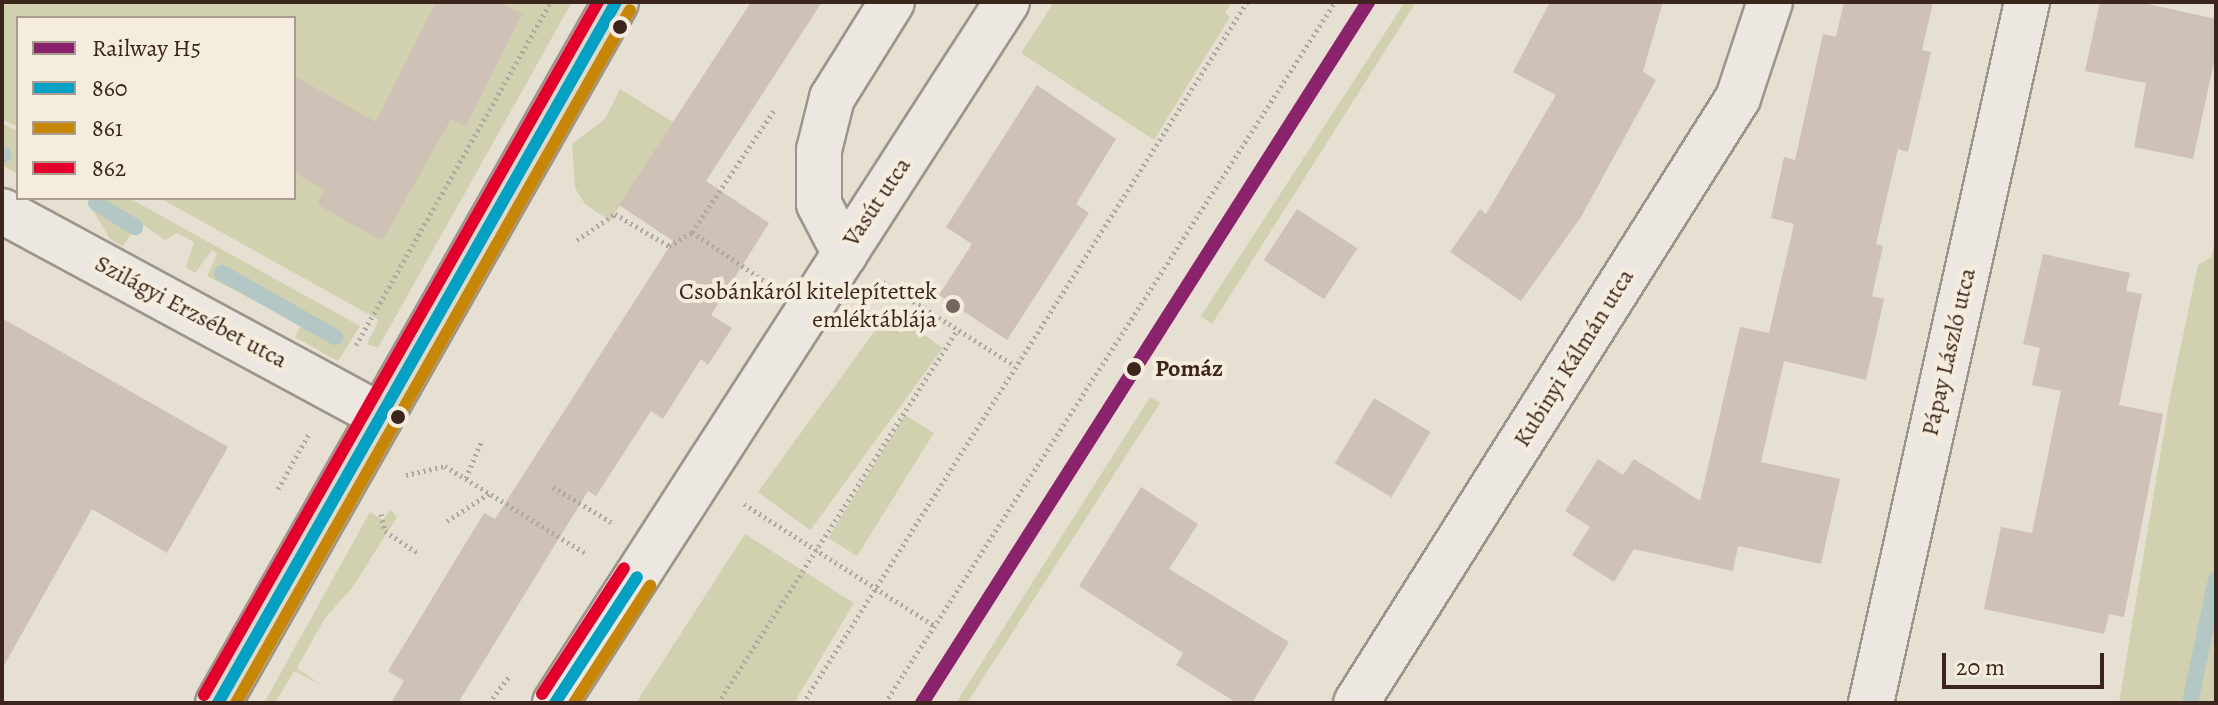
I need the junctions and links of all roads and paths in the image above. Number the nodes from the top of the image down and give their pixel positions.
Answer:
1 (551, 2) edge
2 (616, 2) edge
3 (892, 2) edge
4 (1007, 2) edge
5 (1247, 2) edge
6 (1335, 2) edge
7 (1770, 2) edge
8 (2027, 2) edge
9 (778, 104) dead end
10 (2, 211) edge
11 (692, 232) junction
12 (577, 240) dead end
13 (845, 254) junction
14 (758, 295) dead end
15 (957, 331) junction
16 (1014, 365) junction
17 (332, 391) junction
18 (379, 415) junction
19 (482, 440) dead end
20 (294, 455) dead end
21 (466, 478) junction
22 (397, 484) dead end
23 (553, 487) dead end
24 (490, 493) junction
25 (738, 500) dead end
26 (620, 509) dead end
27 (379, 513) dead end
28 (447, 521) dead end
29 (611, 522) junction
30 (605, 531) dead end
31 (596, 542) dead end
32 (813, 549) junction
33 (418, 553) dead end
34 (873, 587) junction
35 (935, 626) junction
36 (218, 703) edge
37 (555, 703) edge
38 (718, 703) edge
39 (803, 703) edge
40 (885, 703) edge
41 (1356, 703) edge
42 (1871, 703) edge

1 - 17 path
2 - 18 main road
3 - 13 street, Vasút utca
4 - 13 street, Vasút utca
5 - 16 path
6 - 35 path
7 - 41 street, Kubinyi Kálmán utca
8 - 42 street, Pápay László utca
9 - 11 path
10 - 17 street, Szilágyi Erzsébet utca
11 - 12 path
11 - 14 path
13 - 15 path
13 - 37 street
15 - 16 path
15 - 32 path
16 - 34 path
17 - 18 street, Szilágyi Erzsébet utca
17 - 20 path
18 - 36 main road
19 - 21 path
21 - 22 path
21 - 24 path
23 - 29 path
24 - 28 path
24 - 31 path
25 - 32 path
26 - 29 path
27 - 33 path
29 - 30 path
32 - 34 path
32 - 38 path
34 - 35 path
34 - 39 path
35 - 40 path

